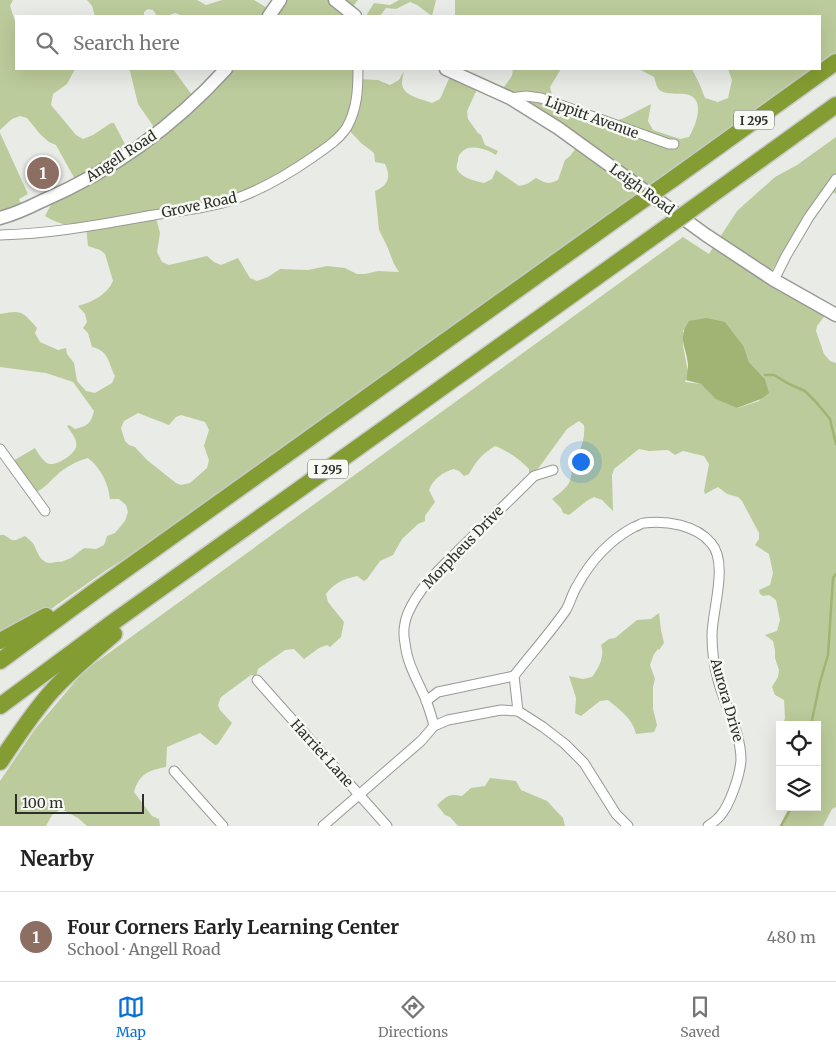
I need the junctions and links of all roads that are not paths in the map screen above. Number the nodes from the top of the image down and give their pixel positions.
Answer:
1 (280, 0) edge
2 (335, 0) edge
3 (270, 15) edge
4 (354, 15) edge
5 (836, 62) edge
6 (225, 70) edge
7 (358, 70) edge
8 (448, 70) edge
9 (510, 98) junction
10 (836, 106) edge
11 (674, 144) dead end
12 (836, 180) edge
13 (0, 218) edge
14 (0, 235) edge
15 (774, 280) junction
16 (836, 314) edge
17 (0, 448) edge
18 (553, 470) dead end
19 (45, 511) dead end
20 (212, 552) junction
21 (119, 574) junction
22 (0, 641) edge
23 (0, 661) edge
24 (514, 676) junction
25 (257, 680) dead end
26 (426, 701) junction
27 (0, 706) edge
28 (518, 710) junction
29 (434, 726) junction
30 (0, 762) edge
31 (174, 771) dead end
32 (359, 794) junction
33 (223, 826) edge
34 (322, 826) edge
35 (387, 826) edge
36 (628, 826) edge
37 (708, 826) edge

1 - 3 street
2 - 4 street
5 - 21 highway, I 295, bridge
6 - 13 street, Angell Road
7 - 14 street, Grove Road
8 - 9 street, Leigh Road
9 - 11 street, Lippitt Avenue
9 - 15 street, Leigh Road
10 - 20 highway, I 295, bridge
12 - 15 street
15 - 16 street, Leigh Road
17 - 19 street
18 - 26 street, Morpheus Drive
20 - 27 highway, I 295
20 - 30 highway
21 - 22 highway
21 - 23 highway, I 295
24 - 26 street
24 - 28 street
24 - 37 street, Aurora Drive
25 - 32 street, Harriet Lane
26 - 29 street
28 - 29 street
28 - 36 street
29 - 32 street
31 - 33 street
32 - 34 street
32 - 35 street, Harriet Lane

